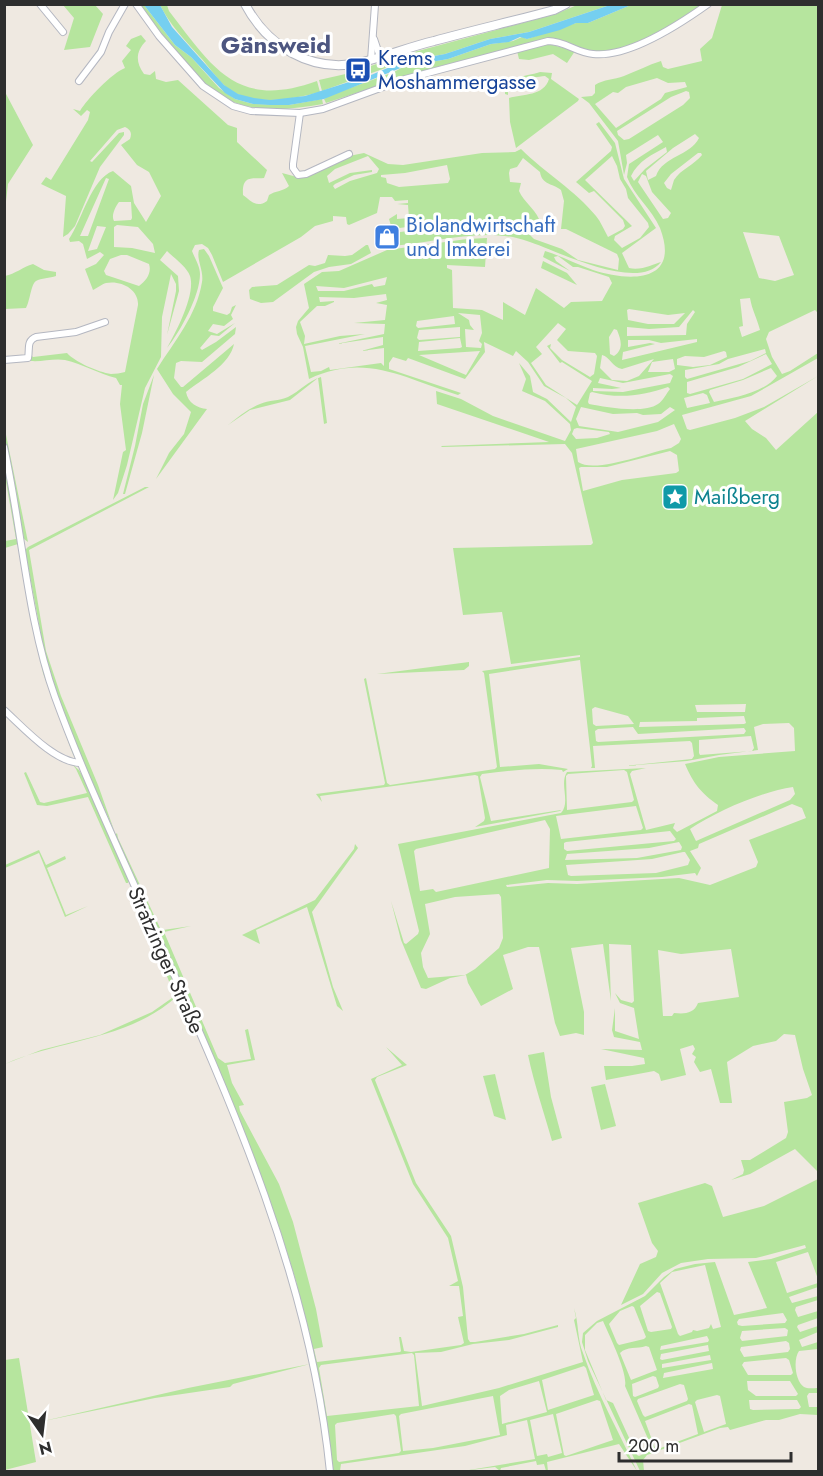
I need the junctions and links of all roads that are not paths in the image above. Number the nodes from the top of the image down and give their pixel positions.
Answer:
1 (40, 4) edge
2 (125, 4) edge
3 (136, 4) edge
4 (245, 4) edge
5 (375, 4) edge
6 (566, 4) edge
7 (708, 4) edge
8 (63, 32) dead end
9 (375, 58) junction
10 (79, 81) dead end
11 (300, 113) junction
12 (349, 154) dead end
13 (105, 322) dead end
14 (4, 360) edge
15 (4, 447) edge
16 (4, 710) edge
17 (80, 764) junction
18 (330, 1472) edge

1 - 8 street
2 - 10 street
3 - 11 street
4 - 9 main road
5 - 9 street
6 - 9 main road
7 - 11 street
11 - 12 street
13 - 14 street
15 - 17 street, Stratzinger Straße
16 - 17 street
17 - 18 street, Stratzinger Straße

